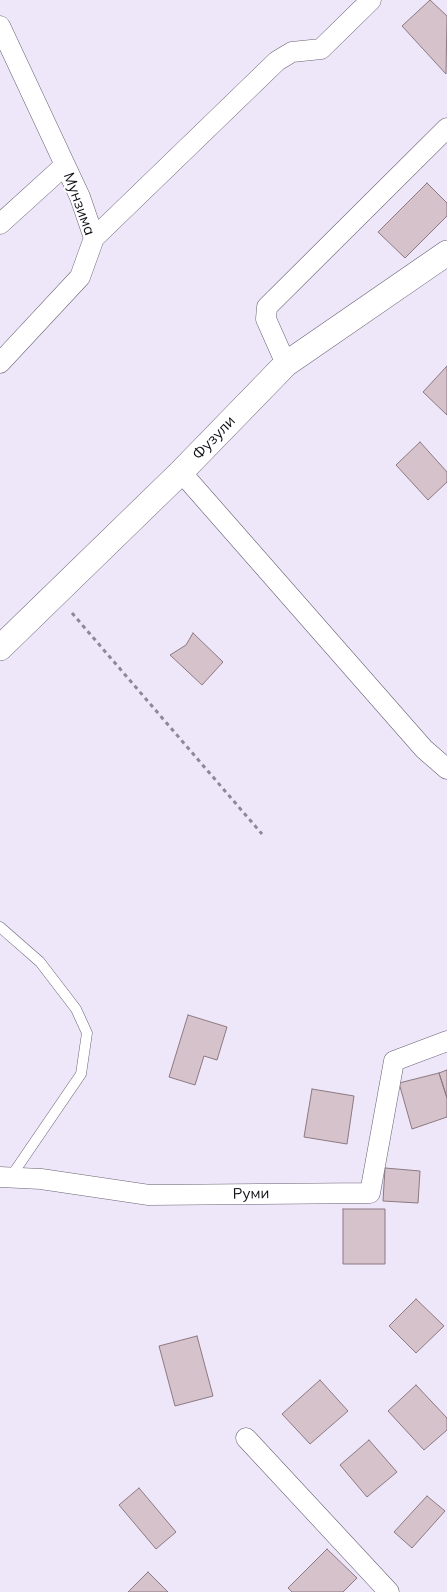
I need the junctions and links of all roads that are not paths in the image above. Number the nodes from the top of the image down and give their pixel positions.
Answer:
1 (371, 0) edge
2 (0, 26) edge
3 (447, 128) edge
4 (65, 165) junction
5 (0, 224) edge
6 (94, 238) junction
7 (447, 253) edge
8 (0, 363) edge
9 (286, 364) junction
10 (181, 472) junction
11 (0, 648) edge
12 (447, 769) edge
13 (0, 927) edge
14 (447, 1041) edge
15 (5, 1177) edge
16 (246, 1438) dead end
17 (389, 1592) edge

1 - 6 street
2 - 4 street, Мунзима
3 - 9 street
4 - 5 street
4 - 6 street, Мунзима
6 - 8 street, Мунзима
7 - 9 street, Фузули
9 - 10 street, Фузули
10 - 11 street, Фузули
10 - 12 street
13 - 15 lane
14 - 15 street, Руми
16 - 17 street

